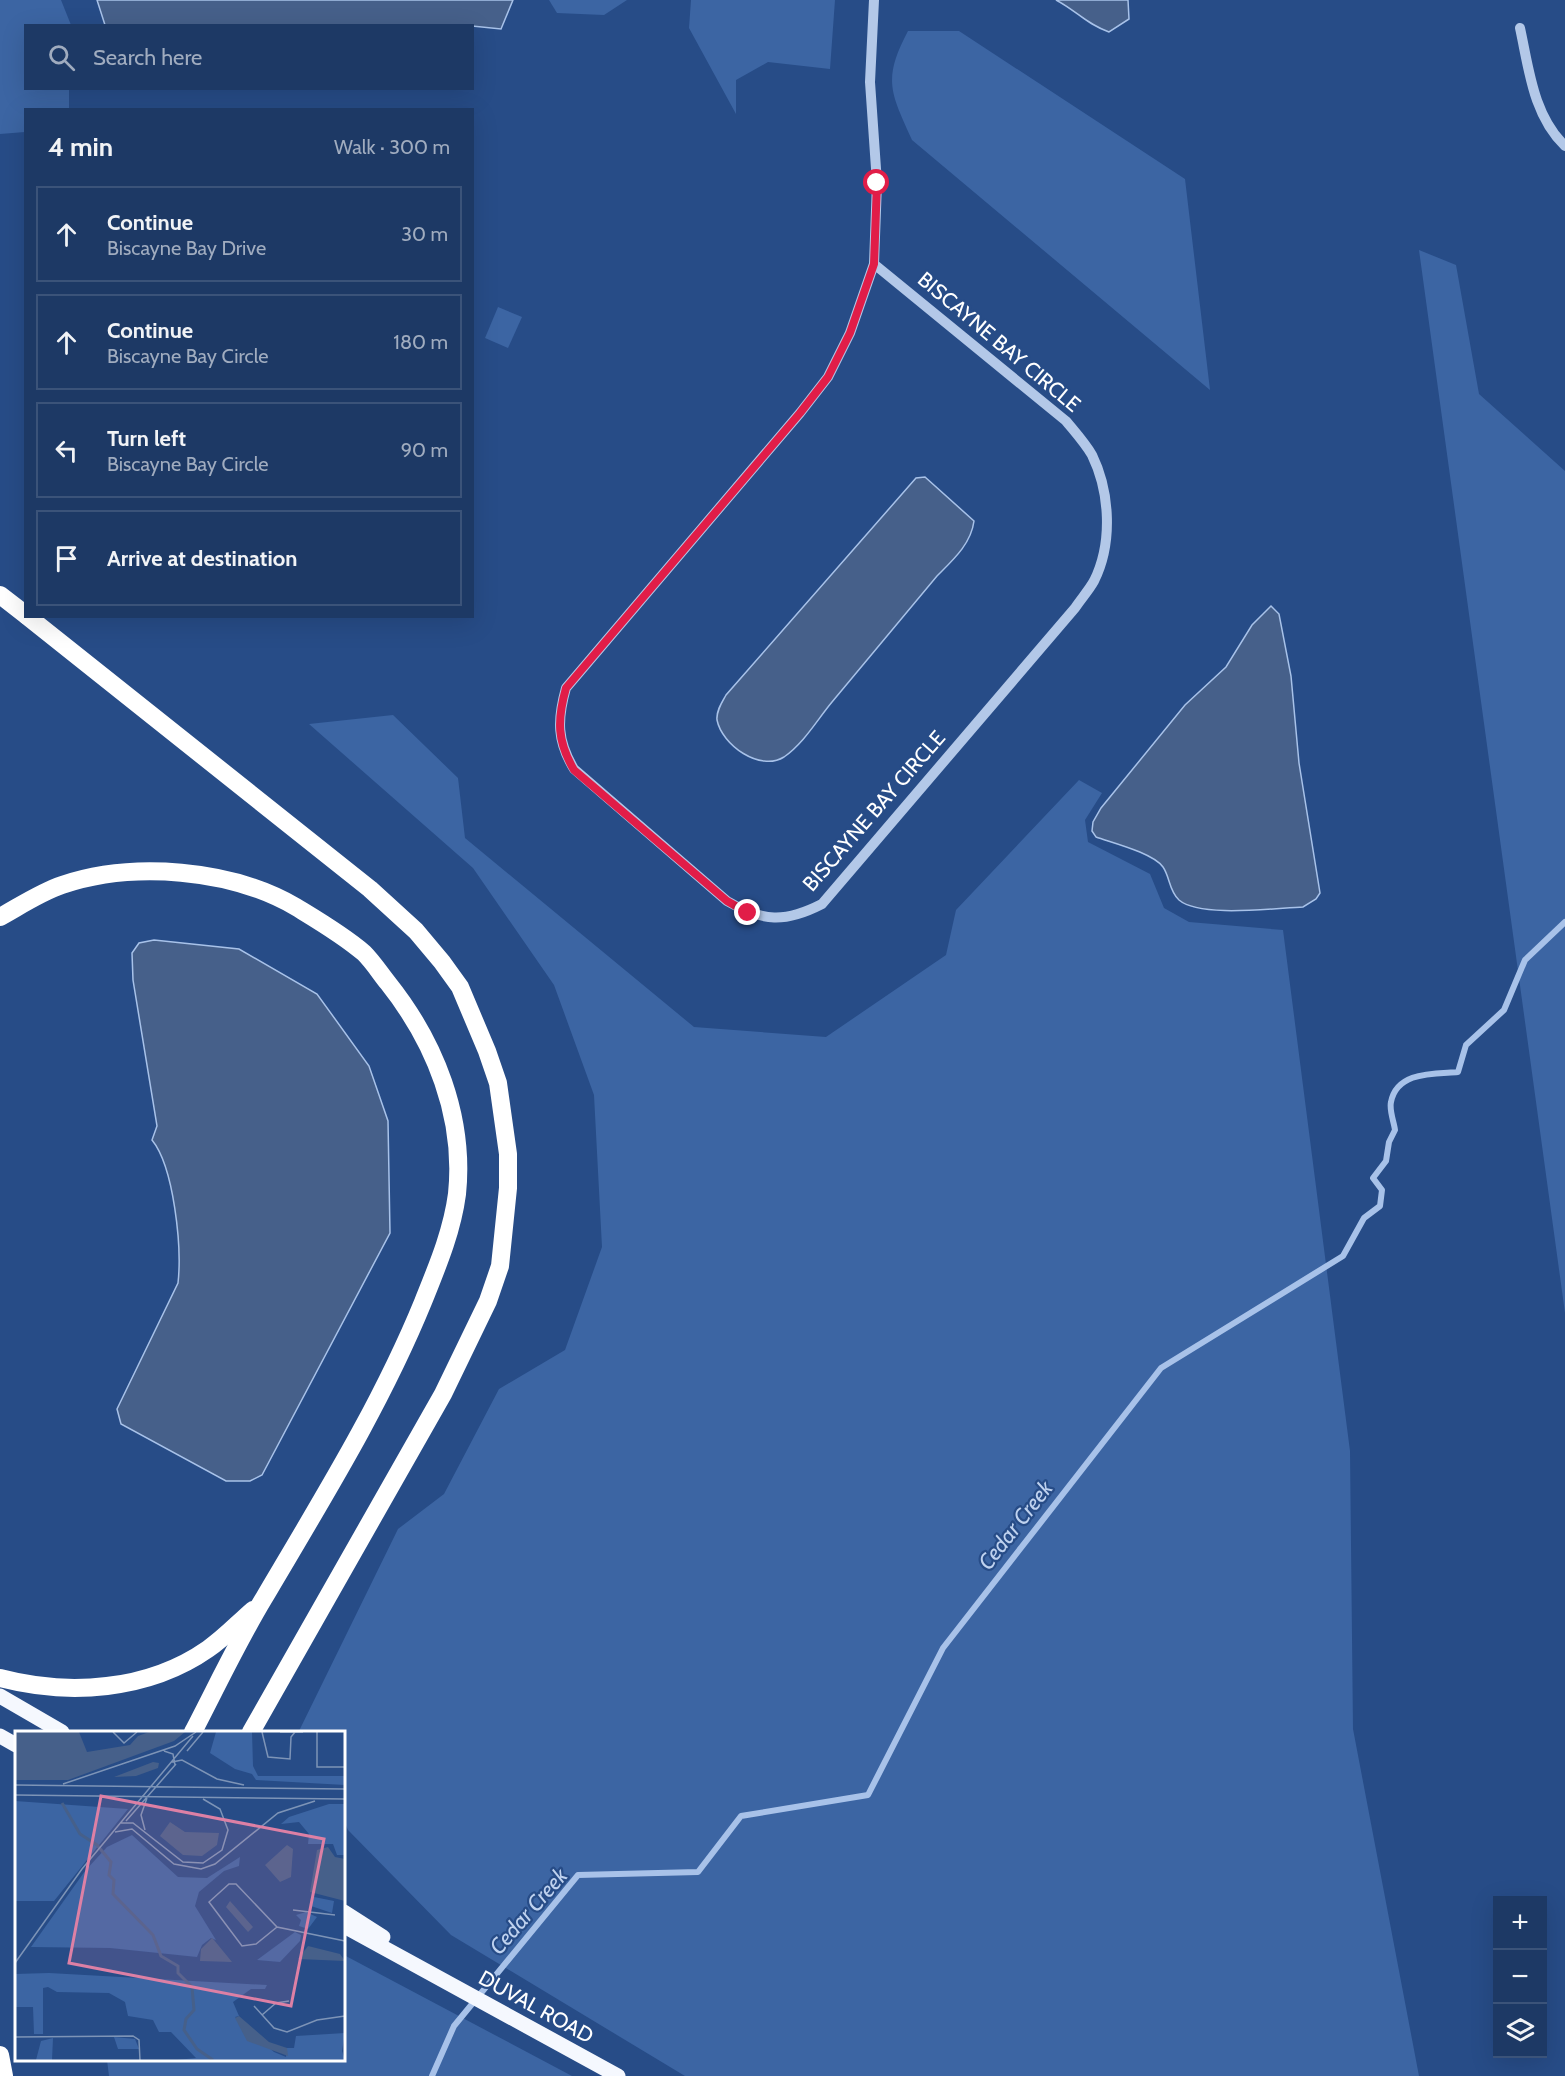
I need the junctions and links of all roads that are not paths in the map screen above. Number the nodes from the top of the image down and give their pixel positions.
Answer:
1 (874, 0) edge
2 (1520, 28) dead end
3 (1565, 146) edge
4 (874, 264) junction
5 (0, 595) edge
6 (24, 614) edge
7 (29, 618) edge
8 (0, 917) edge
9 (261, 1603) junction
10 (0, 1678) edge
11 (0, 1696) edge
12 (60, 1731) edge
13 (194, 1731) edge
14 (252, 1731) edge
15 (0, 1736) edge
16 (15, 1744) edge
17 (345, 1913) edge
18 (345, 1927) edge
19 (432, 1975) junction
20 (0, 2055) edge
21 (4, 2076) edge
22 (618, 2076) edge

1 - 4 street
2 - 3 street
4 - 4 street, BISCAYNE BAY CIRCLE
5 - 6 highway
7 - 14 highway
8 - 9 highway
9 - 10 highway
9 - 13 highway
11 - 12 main road
15 - 16 main road
17 - 19 main road
18 - 19 main road
19 - 22 main road, DUVAL ROAD
20 - 21 highway

